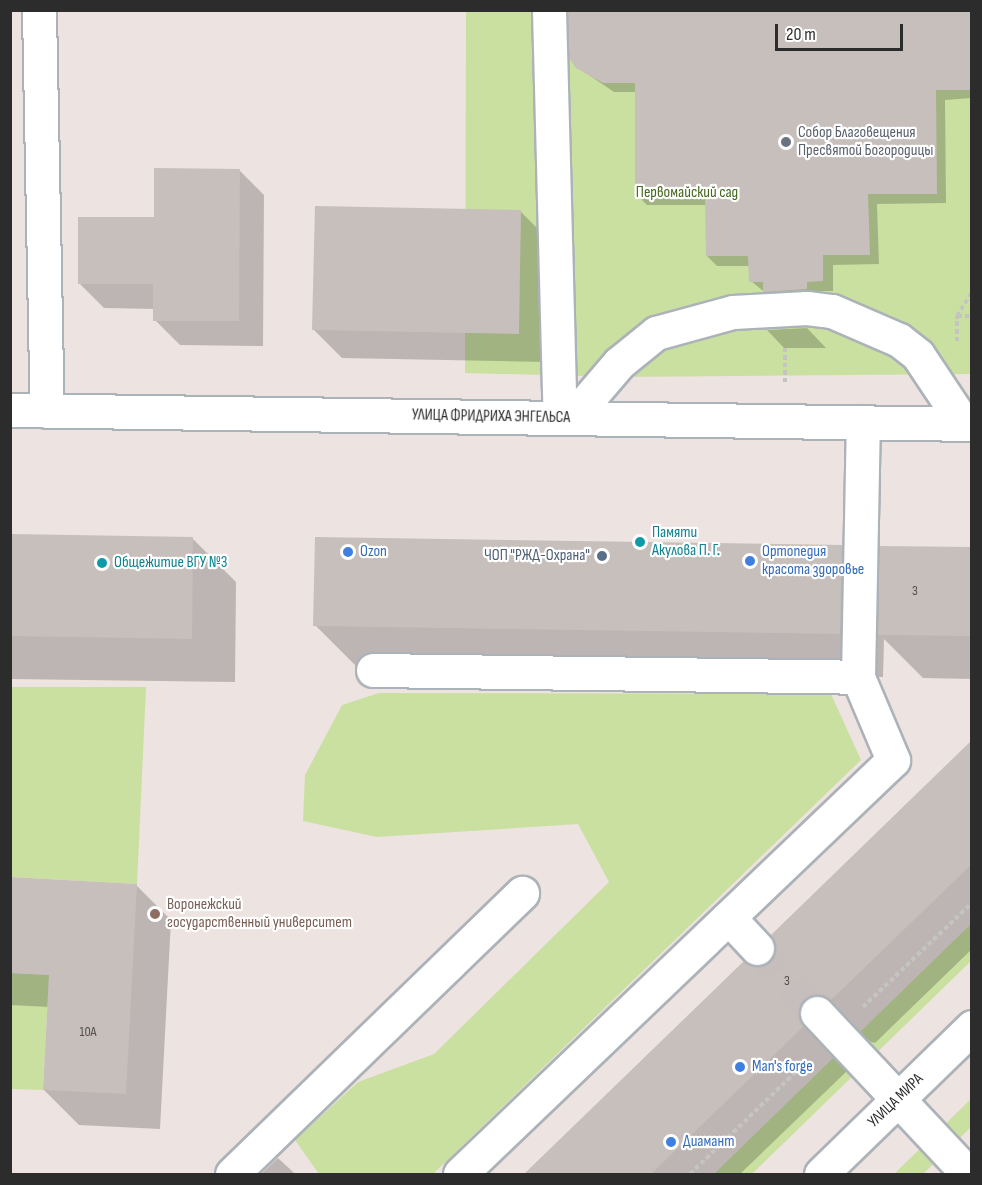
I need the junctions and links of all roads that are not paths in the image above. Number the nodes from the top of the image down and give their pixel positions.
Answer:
1 (39, 10) edge
2 (549, 10) edge
3 (10, 410) edge
4 (47, 411) junction
5 (566, 418) junction
6 (863, 422) junction
7 (968, 424) edge
8 (373, 670) dead end
9 (858, 677) junction
10 (522, 893) dead end
11 (729, 918) junction
12 (757, 948) tunnel mouth
13 (818, 1013) tunnel mouth
14 (972, 1027) edge
15 (898, 1100) junction
16 (232, 1174) edge
17 (460, 1174) edge
18 (821, 1174) edge
19 (968, 1174) edge

1 - 4 street
2 - 5 street
3 - 4 street, УЛИЦА ФРИДРИХА ЭНГЕЛЬСА
4 - 5 street, УЛИЦА ФРИДРИХА ЭНГЕЛЬСА
5 - 6 street, УЛИЦА ФРИДРИХА ЭНГЕЛЬСА
5 - 7 street
6 - 7 street, УЛИЦА ФРИДРИХА ЭНГЕЛЬСА
6 - 9 street
8 - 9 street
9 - 11 street
10 - 16 street
11 - 12 street
11 - 17 street
13 - 15 street
14 - 15 street, УЛИЦА МИРА
15 - 18 street, УЛИЦА МИРА
15 - 19 street

